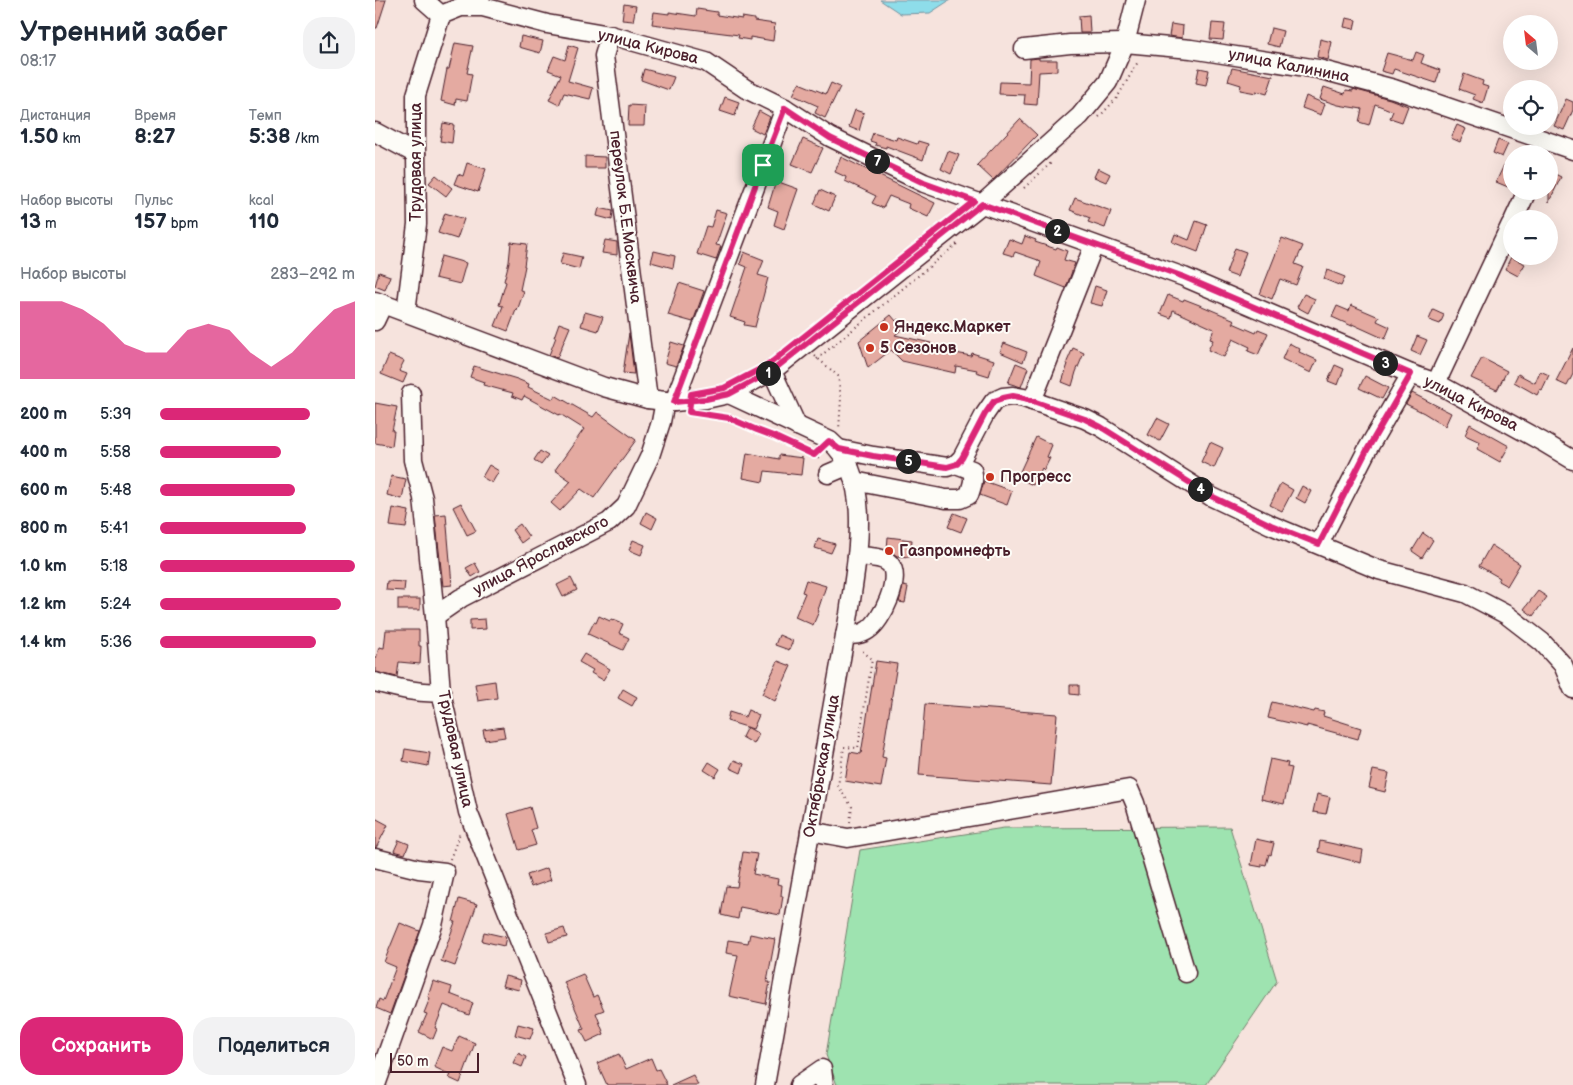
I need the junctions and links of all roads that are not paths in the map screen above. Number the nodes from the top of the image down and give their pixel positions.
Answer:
1 (424, 0) edge
2 (1136, 0) edge
3 (441, 16) junction
4 (610, 35) junction
5 (1125, 43) junction
6 (1024, 49) dead end
7 (785, 108) junction
8 (375, 132) edge
9 (1539, 145) edge
10 (1558, 149) edge
11 (1573, 150) edge
12 (415, 154) junction
13 (982, 204) junction
14 (1503, 241) edge
15 (1094, 245) junction
16 (379, 302) edge
17 (407, 312) junction
18 (375, 322) edge
19 (772, 371) junction
20 (1411, 374) junction
21 (1437, 383) junction
22 (411, 394) dead end
23 (729, 394) junction
24 (669, 401) junction
25 (1032, 402) junction
26 (797, 426) junction
27 (834, 445) junction
28 (1573, 460) edge
29 (957, 464) junction
30 (851, 473) junction
31 (828, 474) dead end
32 (1319, 544) junction
33 (857, 556) junction
34 (435, 616) junction
35 (845, 635) junction
36 (375, 682) edge
37 (1573, 689) edge
38 (441, 692) junction
39 (810, 831) junction
40 (375, 858) edge
41 (1186, 973) dead end
42 (375, 1085) edge
43 (577, 1085) edge
44 (765, 1085) edge
45 (799, 1085) edge
46 (824, 1085) edge

1 - 3 street
2 - 5 street
3 - 4 street, улица Кирова
3 - 12 street, Трудовая улица
4 - 7 street, улица Кирова
4 - 24 street, переулок Б.Е.Москвича
5 - 6 street, улица Калинина
5 - 9 street, улица Калинина
5 - 13 street
7 - 13 street, улица Кирова
7 - 24 street, улица Ярославского
8 - 12 street
10 - 11 street, улица Калинина
12 - 17 street, Трудовая улица
13 - 15 street, улица Кирова
13 - 19 street
14 - 21 street
15 - 20 street, улица Кирова
15 - 25 street
16 - 17 street
16 - 18 street
17 - 24 street
19 - 23 street
19 - 26 street
20 - 21 street, улица Кирова
20 - 32 street
21 - 28 street, улица Кирова
22 - 34 street, Трудовая улица
23 - 24 street
23 - 26 street
24 - 34 street, улица Ярославского
25 - 29 street
25 - 32 street
26 - 27 street
27 - 29 street
27 - 30 street, Октябрьская улица
29 - 30 street
30 - 31 street
30 - 33 street, Октябрьская улица
32 - 37 street
33 - 35 street, Октябрьская улица
33 - 35 street
34 - 38 street, Трудовая улица
35 - 39 street, Октябрьская улица
36 - 38 street
38 - 43 street, Трудовая улица
39 - 41 street
39 - 44 street, Октябрьская улица
40 - 42 street
45 - 46 street

